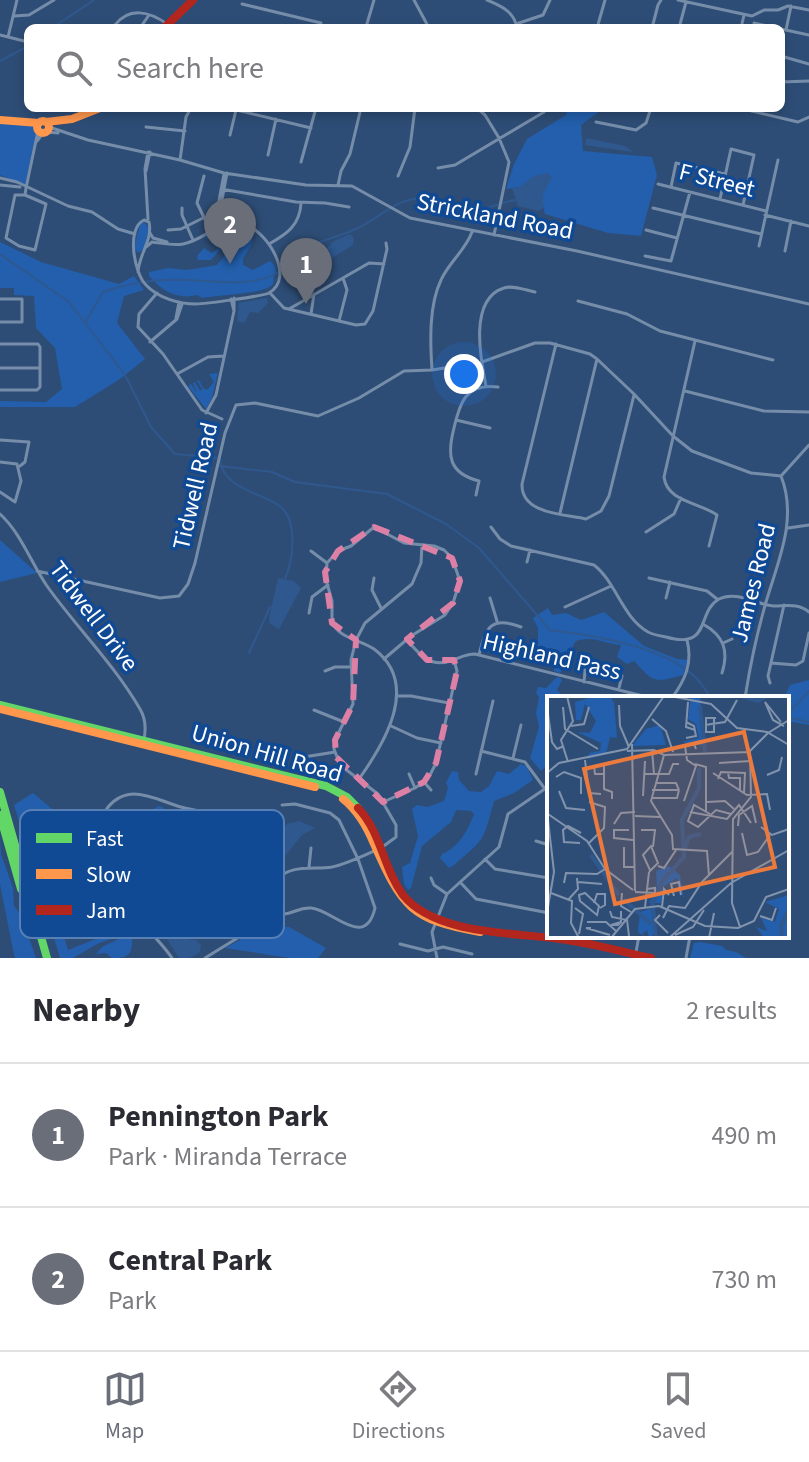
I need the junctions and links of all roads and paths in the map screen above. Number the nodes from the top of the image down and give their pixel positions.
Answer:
1 (17, 0) edge
2 (54, 0) edge
3 (193, 0) edge
4 (374, 0) edge
5 (414, 0) edge
6 (488, 0) edge
7 (550, 0) edge
8 (605, 0) edge
9 (661, 0) edge
10 (678, 0) edge
11 (686, 2) junction
12 (242, 4) dead end
13 (791, 6) junction
14 (809, 10) edge
15 (149, 15) junction
16 (543, 15) junction
17 (744, 15) junction
18 (14, 16) junction
19 (549, 20) dead end
20 (321, 23) dead end
21 (754, 23) dead end
22 (116, 24) edge
23 (143, 24) edge
24 (162, 24) edge
25 (167, 24) edge
26 (367, 24) edge
27 (427, 24) edge
28 (516, 24) edge
29 (522, 24) edge
30 (598, 24) edge
31 (653, 24) edge
32 (680, 24) edge
33 (742, 24) edge
34 (758, 24) edge
35 (783, 24) edge
36 (809, 28) edge
37 (785, 30) edge
38 (0, 35) edge
39 (808, 35) edge
40 (8, 37) junction
41 (24, 41) edge
42 (785, 57) edge
43 (809, 64) edge
44 (809, 81) edge
45 (785, 82) edge
46 (89, 112) edge
47 (189, 112) edge
48 (236, 112) edge
49 (245, 112) edge
50 (315, 112) edge
51 (360, 112) edge
52 (414, 112) edge
53 (482, 112) edge
54 (544, 112) dead end
55 (650, 112) edge
56 (762, 112) edge
57 (809, 117) edge
58 (276, 119) junction
59 (0, 120) edge
60 (68, 120) junction
61 (596, 122) dead end
62 (45, 127) junction
63 (146, 127) dead end
64 (311, 128) junction
65 (185, 131) junction
66 (69, 135) junction
67 (230, 135) dead end
68 (499, 138) junction
69 (116, 147) junction
70 (141, 152) junction
71 (150, 153) junction
72 (182, 153) junction
73 (158, 155) junction
74 (268, 155) dead end
75 (171, 158) junction
76 (180, 160) junction
77 (778, 160) dead end
78 (147, 161) junction
79 (301, 162) dead end
80 (438, 168) dead end
81 (225, 173) junction
82 (725, 174) junction
83 (204, 176) dead end
84 (398, 176) dead end
85 (0, 178) edge
86 (658, 184) dead end
87 (0, 185) edge
88 (338, 185) junction
89 (24, 187) junction
90 (671, 187) junction
91 (222, 190) junction
92 (690, 192) junction
93 (25, 195) junction
94 (720, 199) junction
95 (301, 203) junction
96 (146, 204) junction
97 (743, 205) junction
98 (349, 207) dead end
99 (182, 208) dead end
100 (653, 208) dead end
101 (766, 213) junction
102 (684, 215) junction
103 (203, 218) junction
104 (140, 220) junction
105 (149, 221) junction
106 (791, 221) junction
107 (223, 225) junction
108 (809, 226) edge
109 (186, 227) junction
110 (168, 230) dead end
111 (210, 230) junction
112 (646, 230) dead end
113 (150, 232) junction
114 (472, 232) junction
115 (135, 234) junction
116 (761, 234) junction
117 (494, 235) junction
118 (677, 238) junction
119 (193, 240) junction
120 (386, 243) dead end
121 (175, 244) junction
122 (269, 244) junction
123 (759, 246) dead end
124 (146, 247) junction
125 (785, 251) dead end
126 (134, 253) junction
127 (143, 254) junction
128 (645, 256) dead end
129 (138, 260) junction
130 (384, 264) junction
131 (343, 278) junction
132 (535, 292) dead end
133 (157, 293) junction
134 (270, 293) junction
135 (314, 294) junction
136 (233, 298) junction
137 (0, 299) edge
138 (578, 301) dead end
139 (181, 303) junction
140 (809, 304) edge
141 (289, 309) junction
142 (311, 314) junction
143 (339, 321) junction
144 (0, 322) edge
145 (695, 341) junction
146 (150, 342) junction
147 (0, 344) edge
148 (556, 344) junction
149 (224, 356) junction
150 (597, 359) junction
151 (773, 360) dead end
152 (482, 362) junction
153 (0, 368) edge
154 (40, 368) junction
155 (432, 370) junction
156 (177, 374) junction
157 (486, 386) junction
158 (498, 387) dead end
159 (0, 390) edge
160 (685, 391) junction
161 (634, 394) junction
162 (809, 412) edge
163 (206, 413) junction
164 (222, 419) dead end
165 (456, 420) junction
166 (490, 428) dead end
167 (673, 436) junction
168 (0, 440) edge
169 (809, 445) edge
170 (0, 462) edge
171 (19, 467) junction
172 (781, 476) junction
173 (0, 492) edge
174 (476, 495) dead end
175 (681, 498) junction
176 (560, 513) junction
177 (0, 514) edge
178 (809, 525) edge
179 (491, 527) dead end
180 (788, 528) junction
181 (646, 532) dead end
182 (422, 545) junction
183 (709, 546) dead end
184 (530, 550) junction
185 (311, 551) dead end
186 (527, 562) dead end
187 (327, 563) junction
188 (37, 571) junction
189 (374, 578) dead end
190 (649, 578) dead end
191 (670, 582) junction
192 (328, 585) junction
193 (611, 586) junction
194 (490, 598) dead end
195 (666, 598) dead end
196 (718, 600) junction
197 (765, 604) junction
198 (784, 605) junction
199 (565, 607) dead end
200 (381, 608) junction
201 (809, 612) edge
202 (309, 613) dead end
203 (497, 622) junction
204 (703, 624) junction
205 (521, 627) dead end
206 (809, 633) edge
207 (732, 639) dead end
208 (356, 640) junction
209 (407, 640) junction
210 (687, 640) junction
211 (723, 643) junction
212 (478, 655) junction
213 (384, 659) junction
214 (454, 660) junction
215 (586, 660) dead end
216 (771, 663) junction
217 (351, 667) junction
218 (325, 671) dead end
219 (722, 673) dead end
220 (622, 676) dead end
221 (584, 682) junction
222 (770, 683) dead end
223 (618, 690) junction
224 (398, 696) junction
225 (643, 696) edge
226 (673, 696) edge
227 (745, 696) edge
228 (493, 701) dead end
229 (449, 703) junction
230 (0, 707) edge
231 (314, 710) dead end
232 (346, 722) junction
233 (390, 725) junction
234 (521, 725) dead end
235 (144, 741) junction
236 (441, 743) junction
237 (481, 751) junction
238 (335, 752) junction
239 (304, 757) dead end
240 (513, 758) junction
241 (409, 774) dead end
242 (476, 774) dead end
243 (359, 779) junction
244 (424, 782) junction
245 (415, 788) junction
246 (547, 788) edge
247 (431, 790) dead end
248 (0, 792) edge
249 (383, 802) junction
250 (282, 805) dead end
251 (107, 810) edge
252 (193, 810) edge
253 (0, 815) edge
254 (536, 841) dead end
255 (547, 844) edge
256 (311, 848) dead end
257 (379, 849) junction
258 (358, 859) junction
259 (485, 859) junction
260 (20, 862) edge
261 (309, 869) junction
262 (284, 873) edge
263 (20, 877) edge
264 (431, 878) dead end
265 (547, 878) edge
266 (460, 882) junction
267 (447, 894) junction
268 (330, 903) dead end
269 (325, 911) junction
270 (547, 913) edge
271 (284, 915) edge
272 (436, 921) junction
273 (365, 925) junction
274 (369, 931) dead end
275 (40, 938) edge
276 (41, 938) edge
277 (156, 938) edge
278 (238, 938) edge
279 (547, 938) edge
280 (548, 938) edge
281 (690, 938) edge
282 (400, 944) dead end
283 (435, 949) junction
284 (472, 954) dead end
285 (633, 956) edge
286 (46, 958) edge
287 (172, 958) edge
288 (205, 958) edge
289 (437, 958) edge
290 (651, 958) edge
291 (686, 958) edge

1 - 18 street
2 - 18 street
3 - 25 main road
4 - 26 street
5 - 27 street
6 - 28 street
7 - 16 street
8 - 30 street
9 - 31 street
10 - 11 street
11 - 17 street
11 - 32 street
12 - 20 street
13 - 14 street
13 - 17 street
13 - 35 street
15 - 22 street
15 - 23 street
15 - 24 street
16 - 19 street
16 - 29 street
17 - 33 street
18 - 40 street
21 - 34 street
36 - 39 street
37 - 39 street
38 - 40 street
40 - 41 street
42 - 43 street
44 - 45 street
46 - 60 main road
47 - 65 street
48 - 67 street
49 - 58 street
50 - 64 street
51 - 88 street
52 - 84 street
53 - 68 street
54 - 68 street
55 - 61 street
56 - 57 street
58 - 64 street
58 - 74 street
59 - 62 main road
60 - 62 main road
60 - 66 street
62 - 66 street
62 - 89 street
63 - 65 street
64 - 79 street
65 - 72 street
66 - 69 street
68 - 80 street
68 - 117 street
69 - 70 street
69 - 71 street
70 - 71 street
70 - 78 street
71 - 73 street, Strickland Road
71 - 78 street
72 - 75 street
72 - 76 street
73 - 75 street, Strickland Road
73 - 78 street
75 - 76 street, Strickland Road
76 - 81 street, Strickland Road
77 - 101 street
78 - 96 street
81 - 88 street, Strickland Road
81 - 91 street
82 - 90 street
82 - 94 street
82 - 97 street
83 - 103 street
85 - 89 street
86 - 90 street, F Street
87 - 89 street
88 - 114 street, Strickland Road
89 - 93 street
89 - 115 street
90 - 92 street, F Street
91 - 95 street
91 - 107 street
92 - 94 street, F Street
92 - 102 street
93 - 93 street
94 - 97 street, F Street
95 - 98 street
95 - 122 street
96 - 104 street
96 - 105 street
97 - 101 street, F Street
99 - 109 street
100 - 102 street, F Street
101 - 106 street, F Street
101 - 116 street
102 - 116 street, F Street
102 - 118 street
103 - 109 street
103 - 111 street
104 - 105 street
104 - 115 street
105 - 113 street
106 - 108 street, F Street
106 - 125 street
107 - 111 street
107 - 122 street
109 - 110 street
109 - 119 street
111 - 119 street
112 - 118 street
113 - 121 street
113 - 124 street
114 - 117 street, Strickland Road
114 - 155 street
115 - 126 street
116 - 123 street
117 - 140 street, Strickland Road
118 - 128 street
119 - 121 street
120 - 130 street
121 - 124 street
122 - 134 street
124 - 127 street
126 - 127 street
126 - 129 street
127 - 129 street
129 - 133 street
130 - 131 street
130 - 143 street
131 - 135 street
131 - 143 street
132 - 152 street
133 - 139 street
133 - 146 street
134 - 136 street
134 - 141 street
135 - 141 street
135 - 142 street
136 - 139 street
136 - 149 street
137 - 144 street
138 - 145 street
139 - 146 street
141 - 142 street
142 - 143 street
145 - 151 street
145 - 160 street
146 - 156 street
147 - 154 street
148 - 150 street, Tidwell Road
148 - 152 street, Tidwell Road
148 - 176 street
149 - 156 street
149 - 163 street
150 - 161 street, Tidwell Road
150 - 176 street
152 - 155 street, Tidwell Road
152 - 157 street
153 - 154 street
154 - 159 street
155 - 188 street, Tidwell Road
156 - 163 street
157 - 158 street
157 - 165 street
160 - 162 street
160 - 167 street
161 - 167 street, Tidwell Road
161 - 176 street
163 - 164 street
165 - 166 street
165 - 174 street
167 - 172 street, Tidwell Road
167 - 175 street
168 - 171 street
169 - 172 street
170 - 171 street
171 - 173 street
172 - 180 street, James Road
175 - 181 street
175 - 183 street
177 - 188 street, Tidwell Drive
178 - 180 street
179 - 184 street
180 - 197 street, James Road
182 - 187 street
182 - 200 street
182 - 209 street
184 - 186 street
184 - 193 street
185 - 187 street
187 - 192 street
188 - 235 street, Tidwell Drive
189 - 200 street
190 - 191 street
191 - 195 street
191 - 196 street
192 - 202 street
192 - 208 street
193 - 199 street
193 - 210 street
194 - 203 street
196 - 197 street
196 - 204 street
197 - 198 street
197 - 227 street, James Road
198 - 201 street
198 - 216 street
200 - 208 street
203 - 205 street
203 - 212 street
204 - 210 street
204 - 211 street
206 - 216 street
207 - 211 street
208 - 213 street
208 - 217 street
209 - 213 street
209 - 214 street, Highland Pass
210 - 226 street
211 - 219 street
212 - 214 street, Highland Pass
212 - 221 street, Highland Pass
213 - 224 street
214 - 229 street
215 - 221 street
216 - 222 street
217 - 218 street
217 - 232 street
220 - 223 street
221 - 223 street, Highland Pass
223 - 225 street, Highland Pass
224 - 229 street
224 - 233 street
228 - 237 street
229 - 236 street
230 - 235 main road, Union Hill Road
231 - 232 street
232 - 238 street
233 - 236 street
233 - 243 street
234 - 240 street
235 - 257 main road, Union Hill Road
236 - 244 street
237 - 240 street
237 - 242 street
238 - 239 street
238 - 243 street
240 - 246 street
241 - 245 street
243 - 249 street
244 - 245 street
244 - 247 street
245 - 249 street
246 - 259 street
248 - 260 main road
249 - 257 street
250 - 258 street
251 - 252 street
253 - 263 main road
254 - 255 street
256 - 261 street
257 - 258 street
257 - 272 main road, Union Hill Road
258 - 261 street
258 - 273 street
259 - 265 street
259 - 266 street
261 - 262 street
264 - 267 street
266 - 267 street
266 - 270 street
267 - 272 street
268 - 269 street
269 - 271 street
269 - 273 street
272 - 279 main road, Union Hill Road
272 - 283 street
273 - 274 street
275 - 286 main road
276 - 286 main road
277 - 287 street
278 - 288 street
280 - 285 main road, Union Hill Road
281 - 291 street
282 - 283 street
283 - 284 street
283 - 289 street
285 - 290 main road, Union Hill Road

